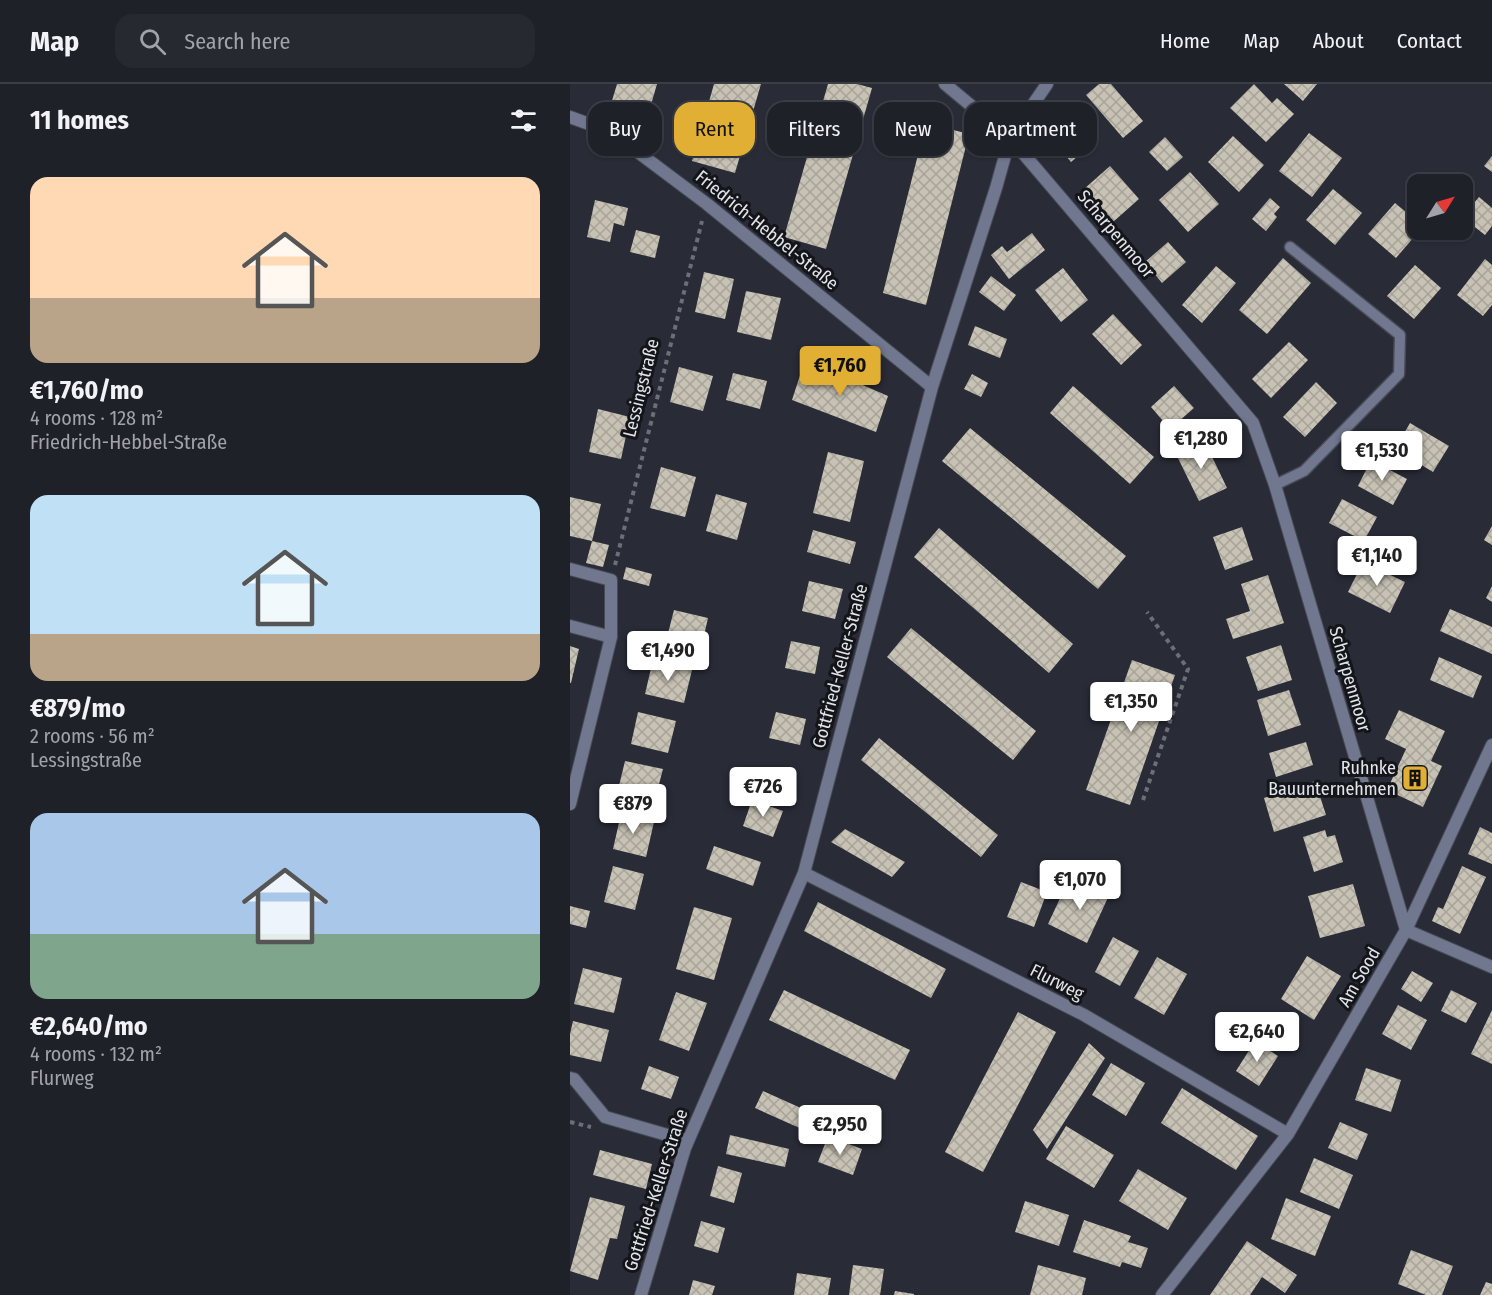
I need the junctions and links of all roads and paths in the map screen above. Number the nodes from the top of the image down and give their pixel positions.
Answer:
1 (945, 84) edge
2 (1047, 84) edge
3 (967, 102) edge
4 (1035, 102) edge
5 (570, 117) edge
6 (1005, 156) edge
7 (1025, 156) edge
8 (707, 204) junction
9 (1290, 247) dead end
10 (932, 387) junction
11 (1275, 485) junction
12 (570, 569) edge
13 (611, 580) junction
14 (1147, 612) dead end
15 (570, 626) edge
16 (611, 637) junction
17 (1492, 745) edge
18 (1143, 800) dead end
19 (570, 804) edge
20 (804, 873) junction
21 (1406, 930) junction
22 (1492, 967) edge
23 (570, 1078) edge
24 (1288, 1134) junction
25 (688, 1141) junction
26 (641, 1295) edge
27 (1162, 1295) edge

1 - 3 street, Scharpenmoor
2 - 4 street, Gottfried-Keller-Straße
5 - 8 street, Friedrich-Hebbel-Straße
6 - 10 street, Gottfried-Keller-Straße
7 - 11 street, Scharpenmoor
8 - 10 street, Friedrich-Hebbel-Straße
8 - 13 path, Lessingstraße
9 - 11 lane
10 - 20 street, Gottfried-Keller-Straße
11 - 21 street, Scharpenmoor
12 - 13 street
13 - 16 street
14 - 18 path
15 - 16 street
16 - 19 street
17 - 21 street, Am Sood
20 - 24 street, Flurweg
20 - 25 street, Gottfried-Keller-Straße
21 - 22 street
21 - 24 street, Am Sood
23 - 25 street
24 - 27 street, Am Sood
25 - 26 street, Gottfried-Keller-Straße

